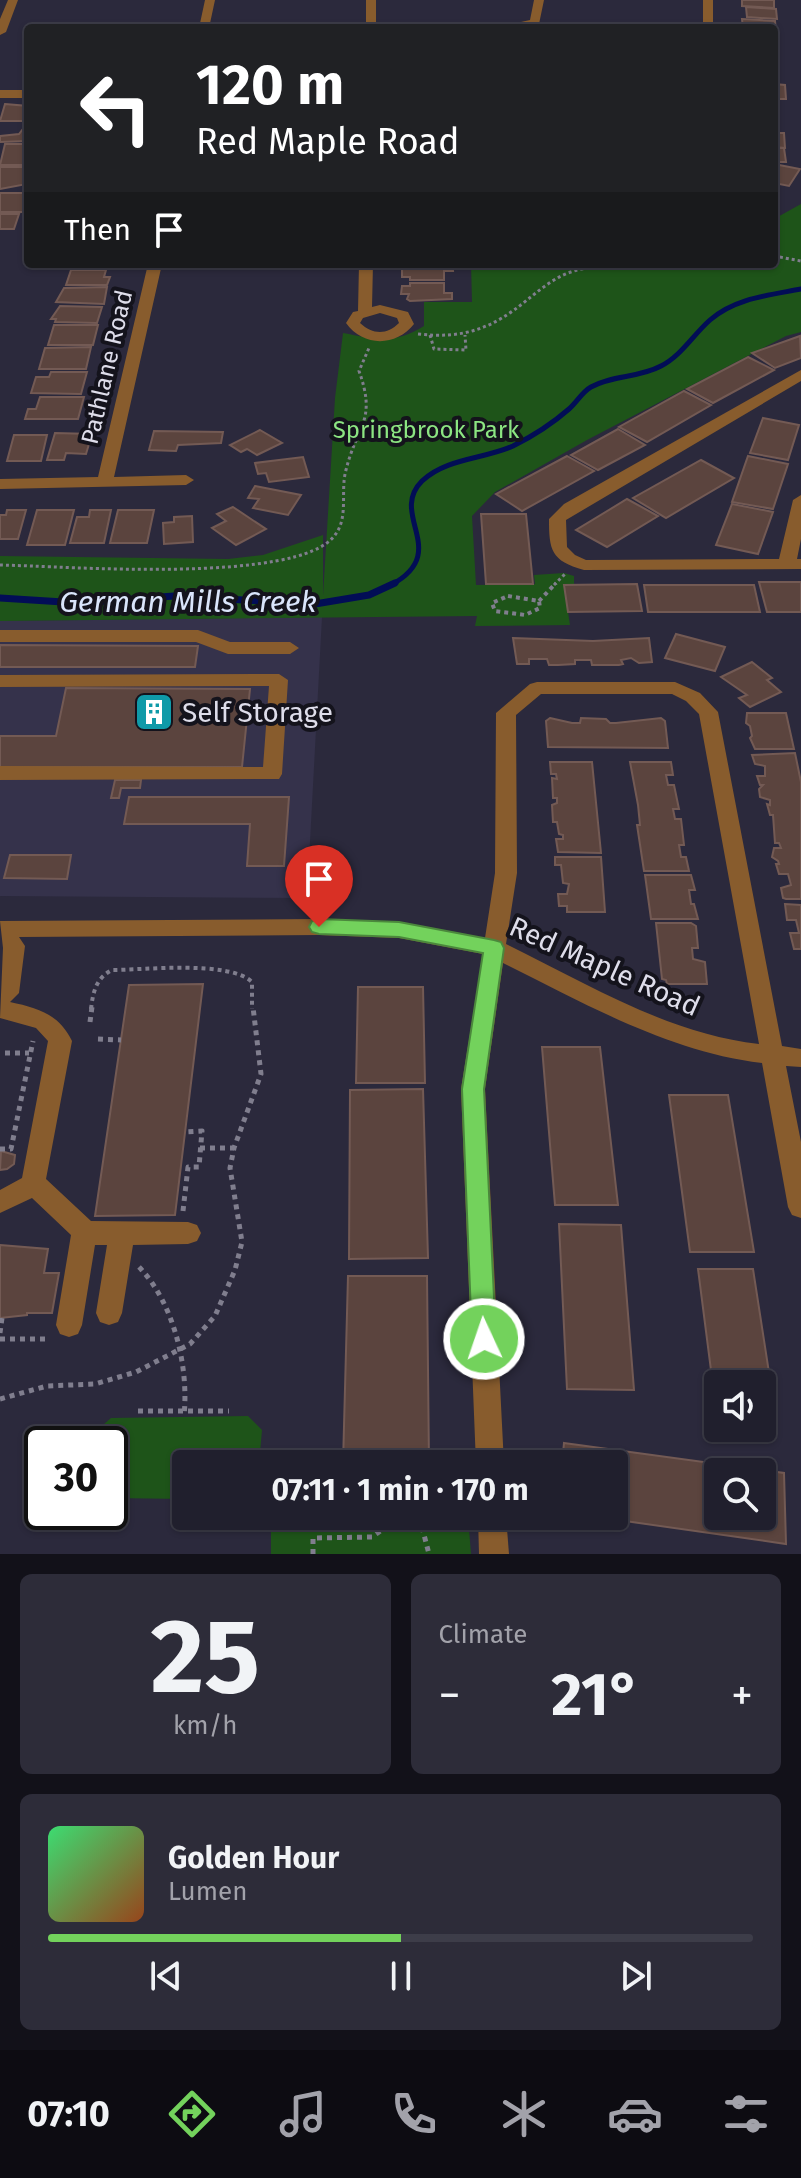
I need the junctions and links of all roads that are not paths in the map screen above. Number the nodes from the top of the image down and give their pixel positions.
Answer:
1 (13, 0) edge
2 (210, 0) edge
3 (371, 0) edge
4 (539, 0) edge
5 (708, 0) edge
6 (205, 24) edge
7 (371, 24) edge
8 (526, 24) edge
9 (708, 24) edge
10 (0, 32) edge
11 (0, 94) edge
12 (24, 94) edge
13 (154, 268) edge
14 (366, 268) edge
15 (365, 311) junction
16 (801, 375) edge
17 (186, 480) dead end
18 (105, 482) junction
19 (0, 484) edge
20 (801, 500) edge
21 (794, 564) edge
22 (0, 636) edge
23 (290, 648) dead end
24 (0, 681) edge
25 (0, 773) edge
26 (0, 931) edge
27 (494, 948) junction
28 (0, 997) edge
29 (0, 1009) edge
30 (770, 1054) junction
31 (801, 1058) edge
32 (33, 1183) junction
33 (0, 1202) edge
34 (801, 1207) edge
35 (84, 1231) junction
36 (185, 1233) road end
37 (122, 1234) junction
38 (109, 1313) dead end
39 (69, 1325) dead end
40 (489, 1450) edge
41 (484, 1530) edge
42 (494, 1554) edge

1 - 10 street
2 - 6 street
3 - 7 street
4 - 8 street
5 - 9 street
11 - 12 street
13 - 18 street, Pathlane Road
14 - 15 street
15 - 15 street
16 - 21 street
17 - 18 street
18 - 19 street
20 - 21 street
22 - 23 street
24 - 25 street
26 - 27 street, Red Maple Road
26 - 28 street
27 - 30 street, Red Maple Road
27 - 30 street
27 - 40 street
29 - 32 street
30 - 31 street, Red Maple Road
30 - 34 street
32 - 33 street
32 - 35 street
35 - 37 street
35 - 39 street
36 - 37 street
37 - 38 street
41 - 42 street

